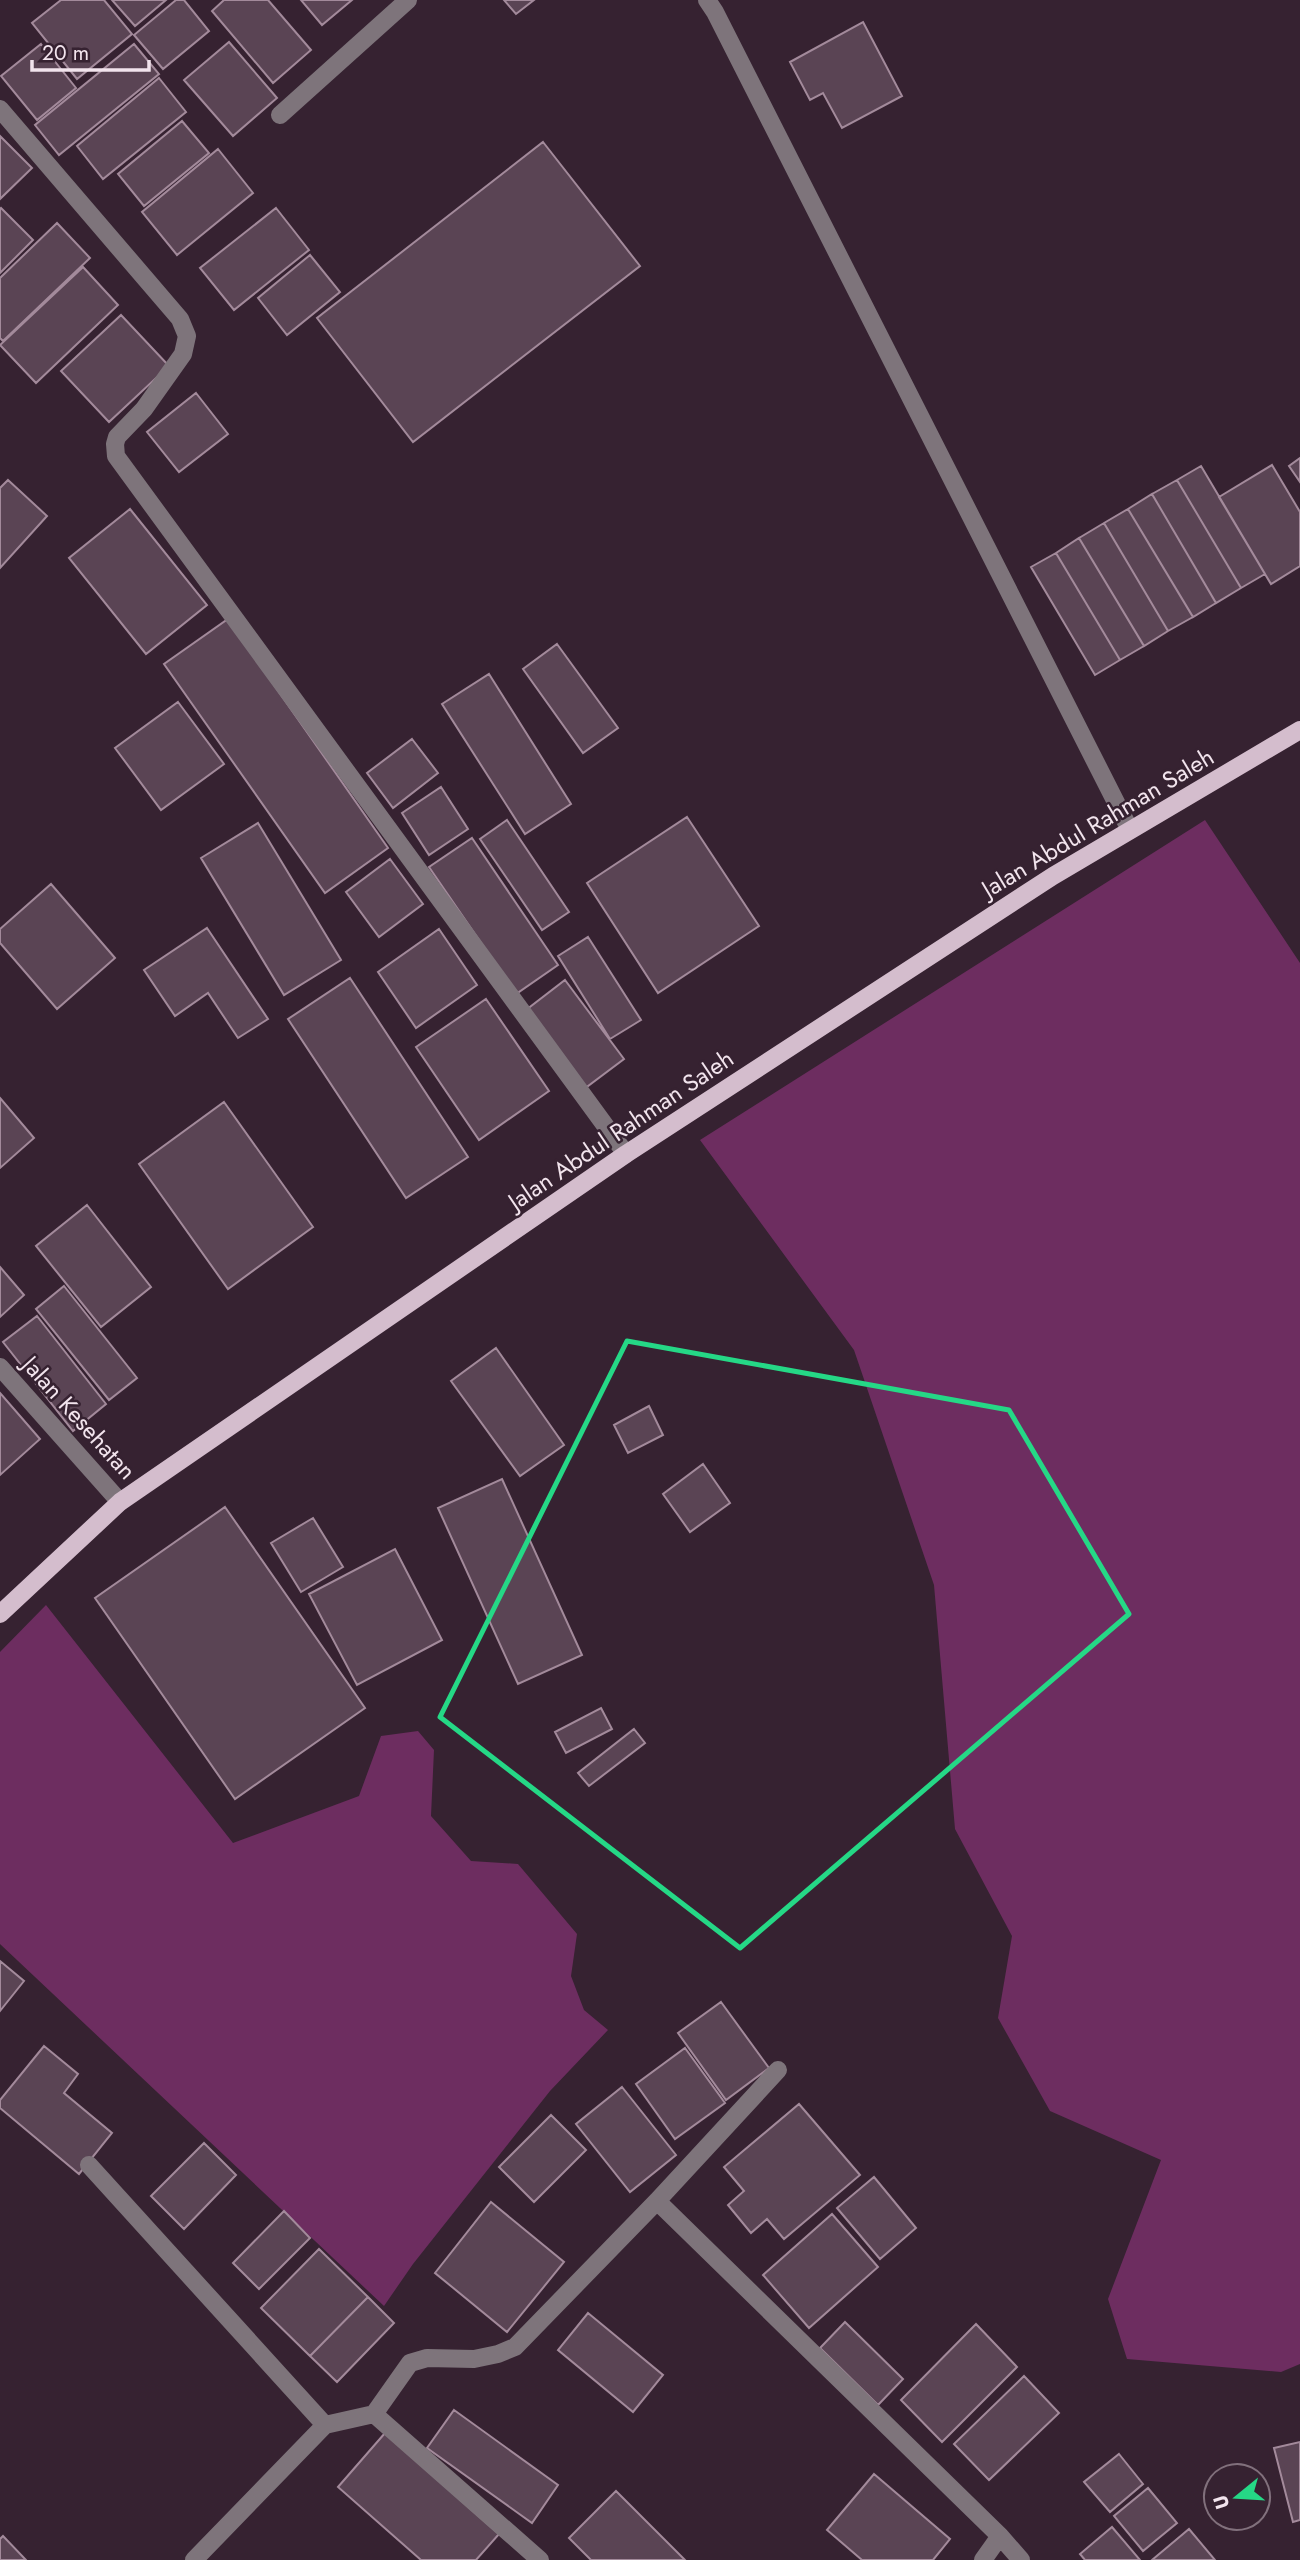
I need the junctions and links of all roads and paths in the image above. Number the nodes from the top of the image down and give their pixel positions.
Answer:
1 (408, 0) edge
2 (707, 0) edge
3 (0, 109) edge
4 (280, 115) dead end
5 (1300, 730) edge
6 (1130, 830) junction
7 (626, 1154) junction
8 (0, 1367) edge
9 (120, 1503) junction
10 (0, 1614) edge
11 (778, 2070) dead end
12 (89, 2165) dead end
13 (657, 2201) junction
14 (374, 2414) junction
15 (325, 2426) junction
16 (1000, 2536) junction
17 (194, 2560) edge
18 (540, 2560) edge
19 (984, 2560) edge
20 (1021, 2560) edge

1 - 4 street
2 - 6 street
3 - 7 street
5 - 6 main road, Jalan Abdul Rahman Saleh
6 - 7 main road, Jalan Abdul Rahman Saleh
7 - 9 main road, Jalan Abdul Rahman Saleh
8 - 9 street, Jalan Kesehatan
9 - 10 main road, Jalan Abdul Rahman Saleh
11 - 13 street
12 - 15 street
13 - 14 street
13 - 16 street
14 - 15 street
14 - 18 street
15 - 17 street
16 - 19 street
16 - 20 street

